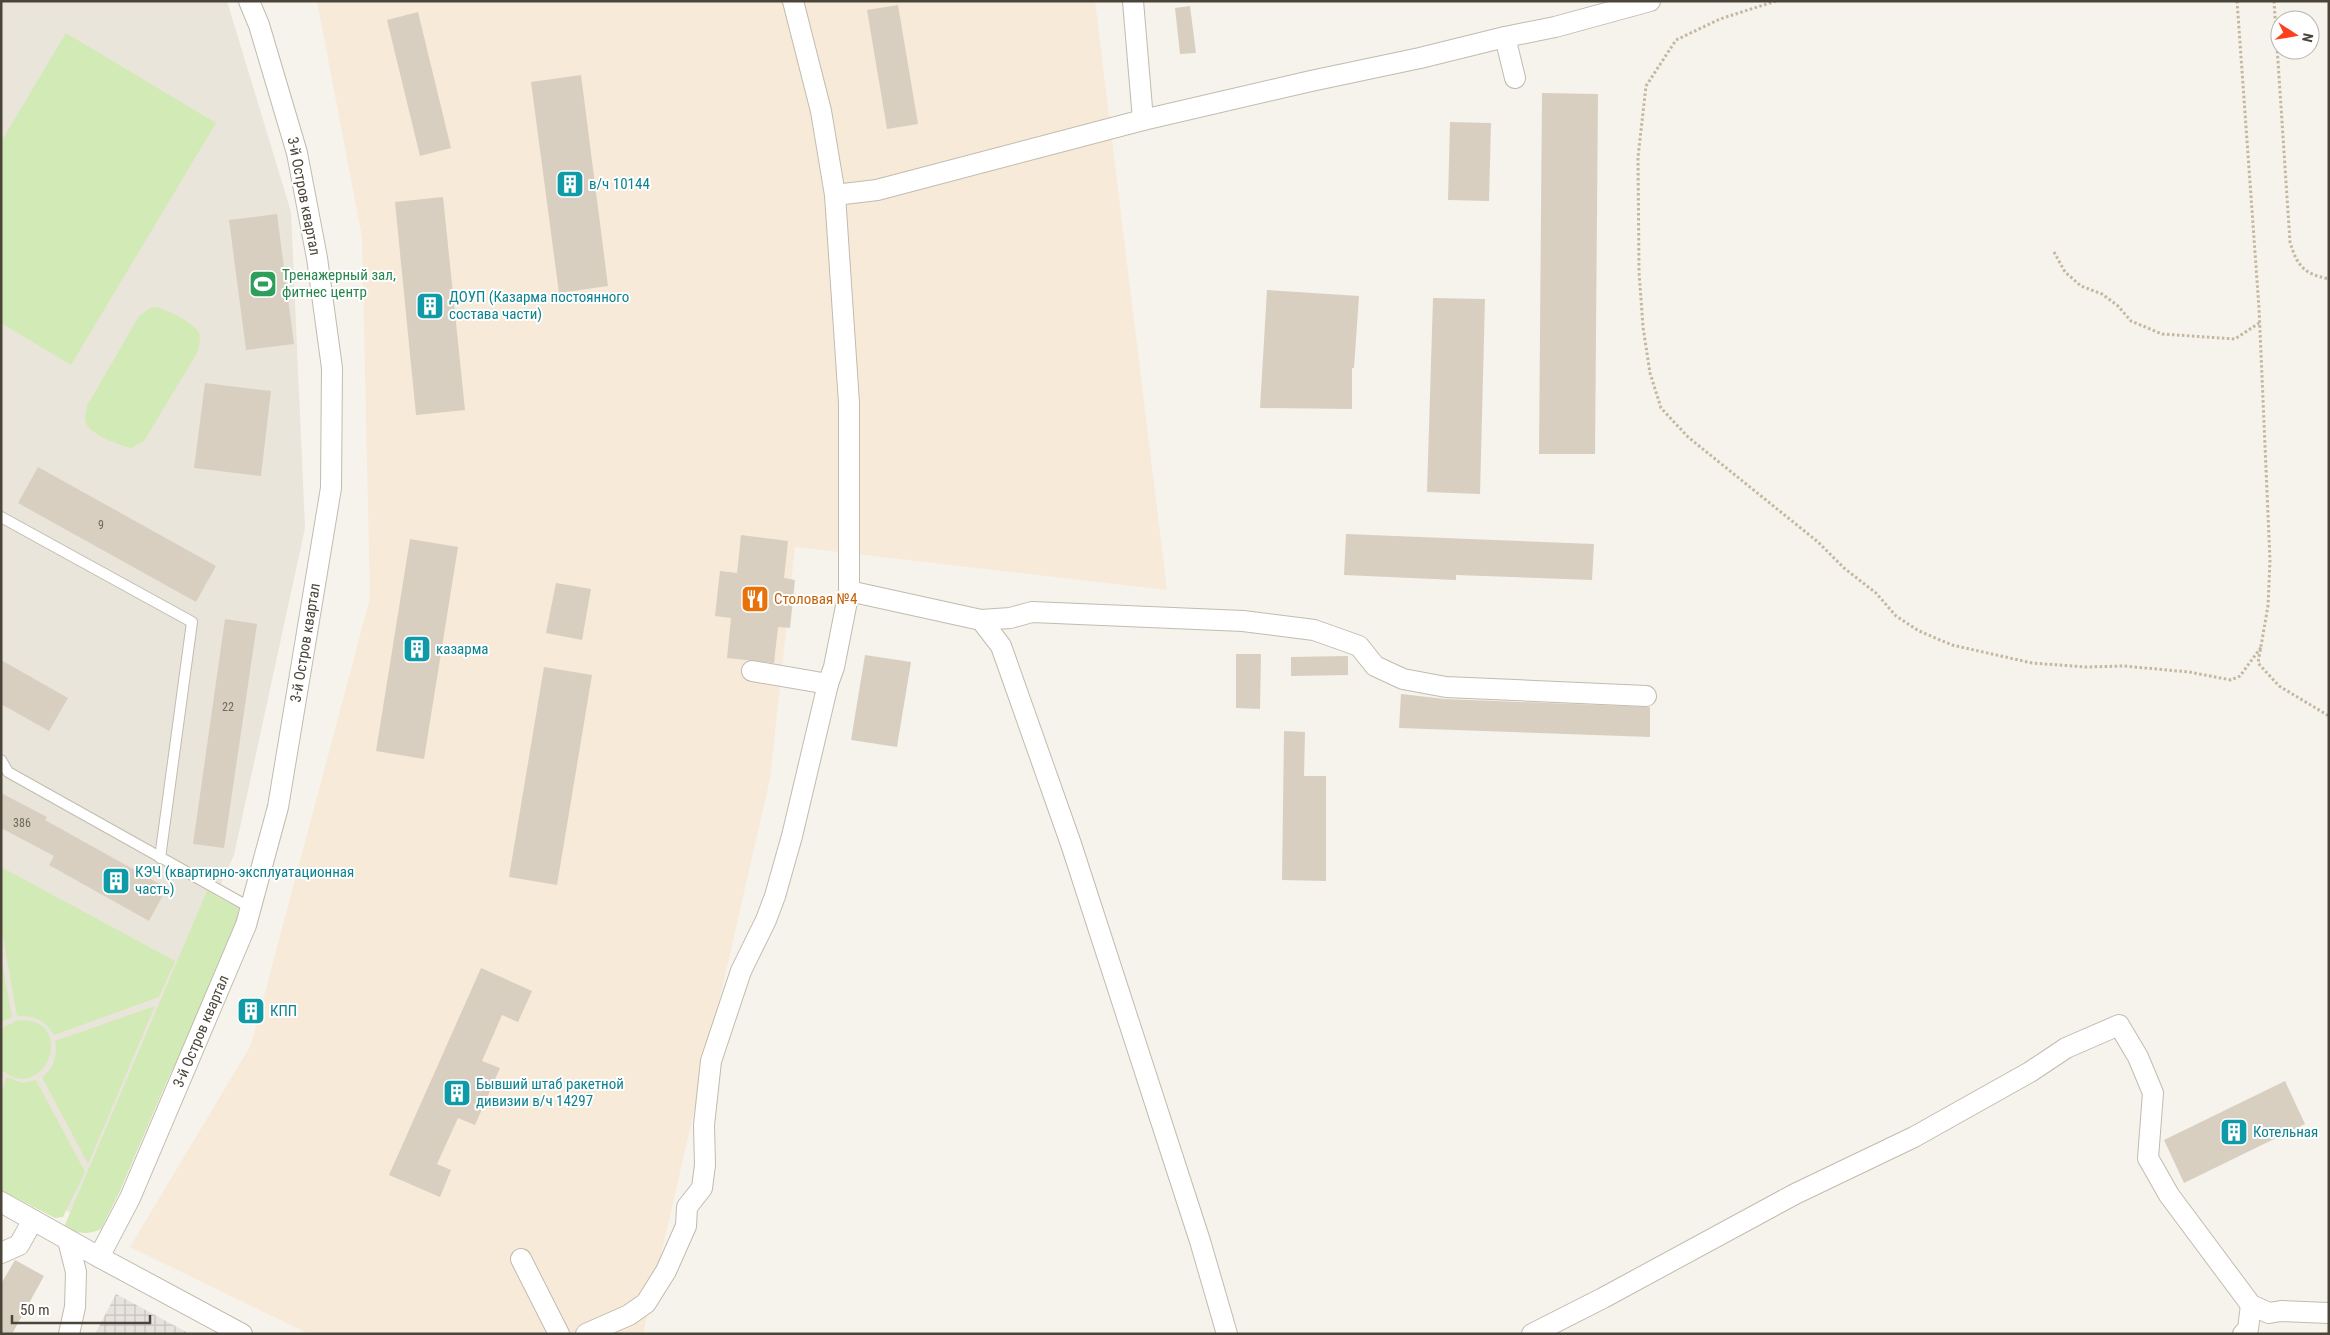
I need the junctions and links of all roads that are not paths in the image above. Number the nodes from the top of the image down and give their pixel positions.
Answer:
1 (249, 1) edge
2 (793, 1) edge
3 (1133, 1) edge
4 (1650, 1) edge
5 (1505, 37) junction
6 (1516, 78) dead end
7 (1143, 120) junction
8 (835, 195) junction
9 (1, 517) edge
10 (849, 591) junction
11 (981, 620) junction
12 (752, 671) dead end
13 (828, 684) junction
14 (1646, 696) dead end
15 (1, 760) edge
16 (160, 858) junction
17 (251, 908) junction
18 (1, 1202) edge
19 (33, 1220) junction
20 (68, 1240) junction
21 (1, 1253) edge
22 (99, 1257) junction
23 (522, 1258) dead end
24 (2250, 1305) junction
25 (2329, 1313) edge
26 (69, 1334) edge
27 (242, 1334) edge
28 (559, 1334) edge
29 (586, 1334) edge
30 (1228, 1334) edge
31 (1532, 1334) edge
32 (2243, 1334) edge

1 - 17 street, 3-й Остров квартал
2 - 8 street
3 - 7 street
4 - 5 street
5 - 6 street
5 - 7 street
7 - 8 street
8 - 10 street
9 - 16 lane
10 - 11 street
10 - 13 street
11 - 14 street
11 - 30 street
12 - 13 street
13 - 29 street
15 - 16 lane
16 - 17 lane
17 - 22 street, 3-й Остров квартал
18 - 19 street
19 - 20 street
19 - 21 street
20 - 22 street
20 - 26 street
22 - 27 street
23 - 28 street
24 - 25 street
24 - 31 street
24 - 32 street

